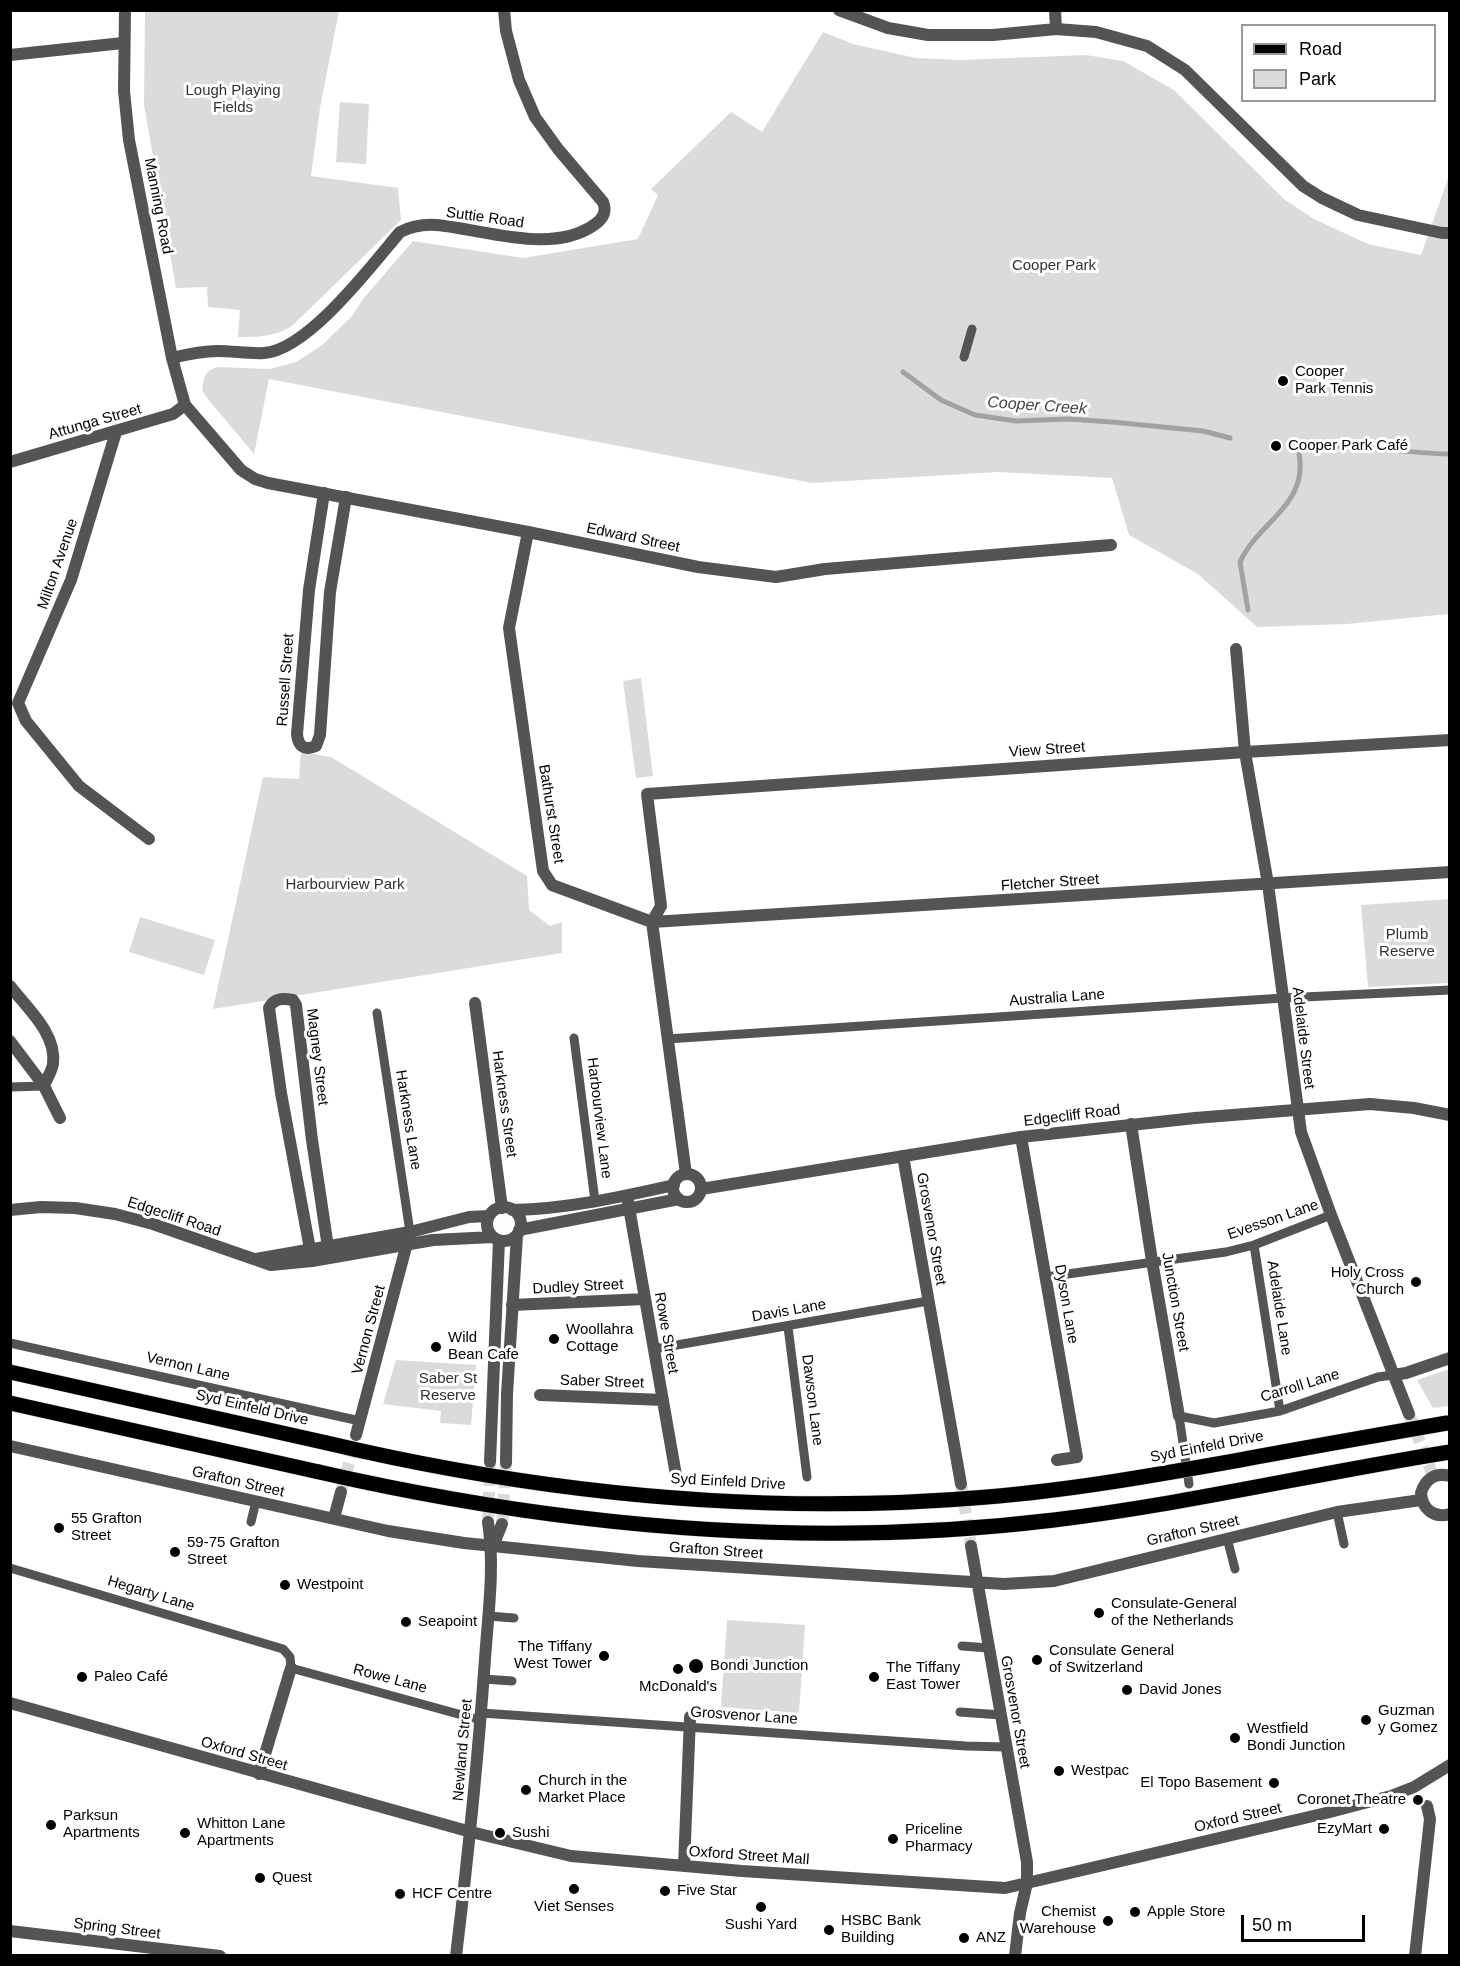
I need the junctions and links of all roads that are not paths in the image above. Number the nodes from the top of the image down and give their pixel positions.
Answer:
1 (124, 10) edge
2 (504, 10) edge
3 (839, 10) edge
4 (1055, 10) edge
5 (1056, 29) junction
6 (123, 43) junction
7 (10, 55) edge
8 (1449, 233) edge
9 (972, 329) dead end
10 (964, 357) dead end
11 (172, 358) junction
12 (185, 405) junction
13 (116, 432) junction
14 (10, 462) edge
15 (324, 493) junction
16 (346, 497) junction
17 (528, 532) junction
18 (1111, 546) dead end
19 (1236, 649) dead end
20 (14, 700) edge
21 (1449, 740) edge
22 (1245, 752) junction
23 (149, 839) dead end
24 (1449, 872) edge
25 (1268, 884) junction
26 (652, 922) junction
27 (10, 986) edge
28 (1449, 990) edge
29 (1283, 998) junction
30 (475, 1003) dead end
31 (377, 1013) dead end
32 (574, 1038) dead end
33 (667, 1039) junction
34 (10, 1041) edge
35 (44, 1086) junction
36 (10, 1087) edge
37 (1297, 1110) junction
38 (1449, 1115) edge
39 (60, 1118) dead end
40 (1131, 1124) junction
41 (1021, 1137) junction
42 (903, 1156) junction
43 (686, 1174) junction
44 (674, 1185) junction
45 (701, 1189) junction
46 (679, 1199) junction
47 (594, 1201) junction
48 (628, 1202) junction
49 (507, 1209) junction
50 (10, 1210) edge
51 (1331, 1215) junction
52 (489, 1216) junction
53 (518, 1232) junction
54 (408, 1238) junction
55 (496, 1239) junction
56 (1254, 1245) junction
57 (329, 1252) junction
58 (311, 1255) junction
59 (1152, 1261) junction
60 (1046, 1277) junction
61 (645, 1299) junction
62 (928, 1301) junction
63 (512, 1305) junction
64 (788, 1327) junction
65 (10, 1342) edge
66 (654, 1349) junction
67 (1449, 1358) edge
68 (10, 1372) edge
69 (1393, 1375) junction
70 (540, 1395) dead end
71 (663, 1400) junction
72 (10, 1403) edge
73 (1280, 1411) junction
74 (1409, 1414) tunnel mouth
75 (1179, 1416) junction
76 (360, 1421) junction
77 (1448, 1422) edge
78 (356, 1435) tunnel mouth
79 (10, 1446) edge
80 (1449, 1452) edge
81 (1057, 1460) dead end
82 (490, 1462) tunnel mouth
83 (506, 1463) tunnel mouth
84 (676, 1474) dead end
85 (1449, 1476) edge
86 (807, 1477) dead end
87 (961, 1484) tunnel mouth
88 (1189, 1484) dead end
89 (341, 1492) tunnel mouth
90 (1421, 1500) junction
91 (256, 1501) junction
92 (1337, 1512) junction
93 (1449, 1514) edge
94 (334, 1518) junction
95 (251, 1522) dead end
96 (488, 1522) tunnel mouth
97 (502, 1524) tunnel mouth
98 (1227, 1538) junction
99 (1344, 1544) dead end
100 (971, 1546) tunnel mouth
101 (492, 1547) junction
102 (10, 1568) edge
103 (1235, 1569) dead end
104 (978, 1583) junction
105 (488, 1616) junction
106 (514, 1618) dead end
107 (962, 1647) dead end
108 (989, 1648) junction
109 (291, 1668) junction
110 (484, 1679) junction
111 (512, 1681) dead end
112 (10, 1703) edge
113 (960, 1712) dead end
114 (1001, 1715) junction
115 (480, 1716) junction
116 (690, 1717) dead end
117 (1006, 1747) junction
118 (1449, 1765) edge
119 (259, 1774) junction
120 (1428, 1806) dead end
121 (471, 1832) junction
122 (684, 1866) junction
123 (1027, 1882) junction
124 (10, 1931) edge
125 (220, 1956) edge
126 (456, 1956) edge
127 (1015, 1956) edge
128 (1415, 1956) edge

1 - 6 street, Manning Road
2 - 11 street, Suttie Road
3 - 5 street
4 - 5 street
5 - 8 street
6 - 7 street
6 - 11 street, Manning Road
9 - 10 lane
11 - 12 street, Manning Road
12 - 13 street, Attunga Street
12 - 15 street, Edward Street
13 - 14 street, Attunga Street
13 - 20 street, Milton Avenue
15 - 16 street, Edward Street
15 - 16 street, Russell Street
16 - 17 street, Edward Street
17 - 18 street, Edward Street
17 - 26 street, Bathurst Street
19 - 22 street, Adelaide Street
20 - 23 street, Milton Avenue
21 - 22 street, View Street
22 - 25 street, Adelaide Street
22 - 26 street, View Street
24 - 25 street, Fletcher Street
25 - 26 street, Fletcher Street
25 - 29 street, Adelaide Street
26 - 33 street
27 - 35 street
28 - 29 lane, Australia Lane
29 - 33 lane, Australia Lane
29 - 37 street, Adelaide Street
30 - 49 street, Harkness Street
31 - 54 lane, Harkness Lane
32 - 47 lane, Harbourview Lane
33 - 43 street
34 - 35 street
35 - 36 lane
35 - 39 street
37 - 38 street, Edgecliff Road
37 - 40 street, Edgecliff Road
37 - 51 street, Adelaide Street
40 - 41 street, Edgecliff Road
40 - 59 street, Junction Street
41 - 42 street, Edgecliff Road
41 - 60 street, Dyson Lane
42 - 45 street, Edgecliff Road
42 - 62 street, Grosvenor Street
43 - 44 street
43 - 45 street
44 - 46 street
44 - 48 street
45 - 46 street
46 - 48 street
47 - 48 street
47 - 49 street
48 - 53 street
48 - 61 street, Rowe Street
49 - 52 street
49 - 53 street
50 - 58 street, Edgecliff Road
51 - 56 lane, Evesson Lane
51 - 69 street, Adelaide Street
52 - 54 street, Edgecliff Road
52 - 55 street
53 - 55 street
53 - 63 street
54 - 55 street, Edgecliff Road
54 - 57 street, Edgecliff Road
54 - 76 street, Vernon Street
55 - 82 street
56 - 59 lane, Evesson Lane
56 - 73 lane, Adelaide Lane
57 - 58 street, Edgecliff Road
57 - 58 street, Magney Street
59 - 60 lane, Evesson Lane
59 - 75 street, Junction Street
60 - 81 street, Dyson Lane
61 - 63 street, Dudley Street
61 - 66 street, Rowe Street
62 - 64 lane, Davis Lane
62 - 87 street, Grosvenor Street
63 - 83 street
64 - 66 lane, Davis Lane
64 - 86 lane, Dawson Lane
65 - 76 lane, Vernon Lane
66 - 71 street, Rowe Street
67 - 69 street
68 - 77 main road, Syd Einfeld Drive, bridge
69 - 73 lane, Carroll Lane
69 - 74 street, Adelaide Street
70 - 71 street, Saber Street
71 - 84 street, Rowe Street
72 - 80 main road, bridge
73 - 75 lane, Carroll Lane
75 - 88 lane, Junction Street
76 - 78 street, Vernon Street
79 - 91 street, Grafton Street
85 - 90 street
89 - 94 street
90 - 92 street, Grafton Street
90 - 93 street
91 - 94 street, Grafton Street
91 - 95 lane
92 - 98 street, Grafton Street
92 - 99 lane
94 - 101 street, Grafton Street
96 - 101 street, Newland Street
97 - 101 street, Newland Street
98 - 103 lane
98 - 104 street, Grafton Street
100 - 104 street, Grosvenor Street
101 - 104 street, Grafton Street
101 - 105 street, Newland Street
102 - 109 lane, Hegarty Lane
104 - 108 street, Grosvenor Street
105 - 106 lane
105 - 110 street, Newland Street
107 - 108 lane
108 - 114 street, Grosvenor Street
109 - 115 lane, Rowe Lane
109 - 119 street
110 - 111 lane
110 - 115 street, Newland Street
112 - 119 street, Oxford Street
113 - 114 lane
114 - 117 street, Grosvenor Street
115 - 117 lane, Grosvenor Lane
115 - 121 street, Newland Street
116 - 122 street, bridge
117 - 123 street, Grosvenor Street
118 - 123 street, Oxford Street
119 - 121 street, Oxford Street
120 - 128 street
121 - 122 street, Oxford Street Mall
121 - 126 street, Newland Street
122 - 123 street, Oxford Street Mall
123 - 127 street, Grosvenor Street
124 - 125 street, Spring Street

